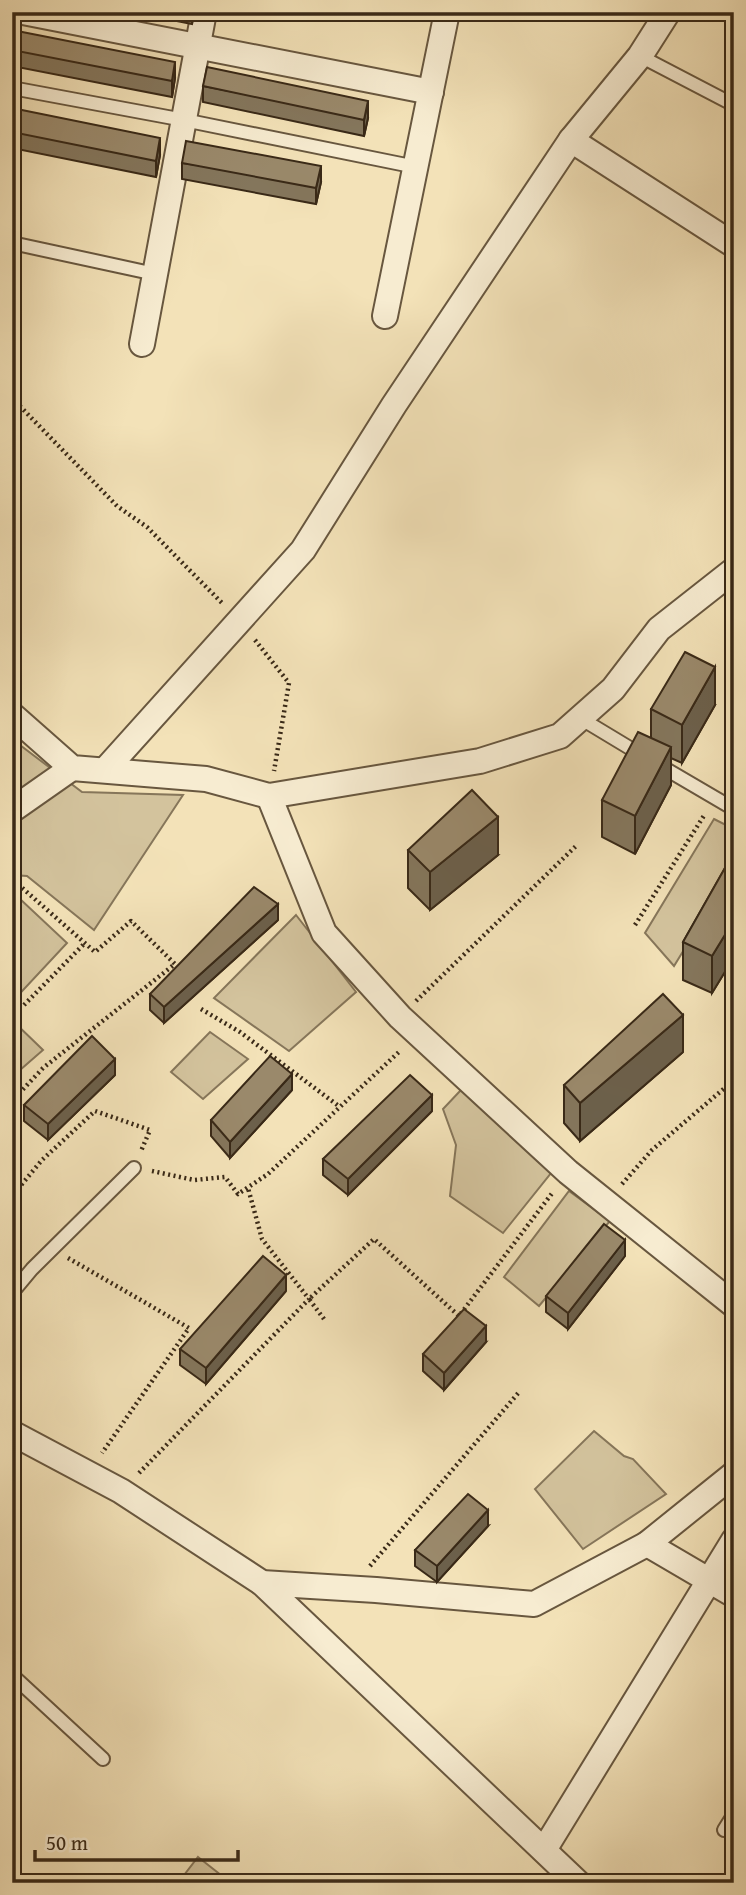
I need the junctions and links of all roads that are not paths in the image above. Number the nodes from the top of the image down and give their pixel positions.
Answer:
1 (23, 12) edge
2 (204, 12) edge
3 (447, 12) edge
4 (668, 12) edge
5 (197, 47) junction
6 (640, 56) junction
7 (12, 88) edge
8 (431, 92) junction
9 (734, 105) edge
10 (184, 120) junction
11 (570, 140) junction
12 (416, 167) junction
13 (12, 243) edge
14 (734, 245) edge
15 (155, 274) junction
16 (385, 316) dead end
17 (142, 344) dead end
18 (734, 569) edge
19 (12, 715) edge
20 (580, 718) junction
21 (72, 768) junction
22 (105, 770) junction
23 (269, 796) junction
24 (12, 810) edge
25 (734, 810) edge
26 (134, 1168) road end
27 (12, 1293) edge
28 (734, 1305) edge
29 (12, 1433) edge
30 (734, 1475) edge
31 (734, 1539) edge
32 (647, 1544) junction
33 (709, 1581) junction
34 (262, 1583) junction
35 (734, 1595) edge
36 (12, 1675) edge
37 (103, 1759) dead end
38 (734, 1814) edge
39 (724, 1830) dead end
40 (544, 1850) junction
41 (578, 1883) edge

1 - 5 street
2 - 5 street
3 - 8 street
4 - 6 street
5 - 8 street
5 - 10 street
6 - 9 lane
6 - 11 street
7 - 10 lane
8 - 12 street
10 - 12 lane
10 - 15 street
11 - 14 street
11 - 22 street
12 - 16 street
13 - 15 lane
15 - 17 street
18 - 20 street
19 - 21 street
20 - 23 street
20 - 25 lane
21 - 22 street
21 - 24 street
22 - 23 street
23 - 28 street
26 - 27 lane
29 - 34 street
30 - 32 street
31 - 33 street
32 - 33 street
32 - 34 street
33 - 35 street
33 - 40 street
34 - 40 street
36 - 37 lane
38 - 39 lane
40 - 41 street

